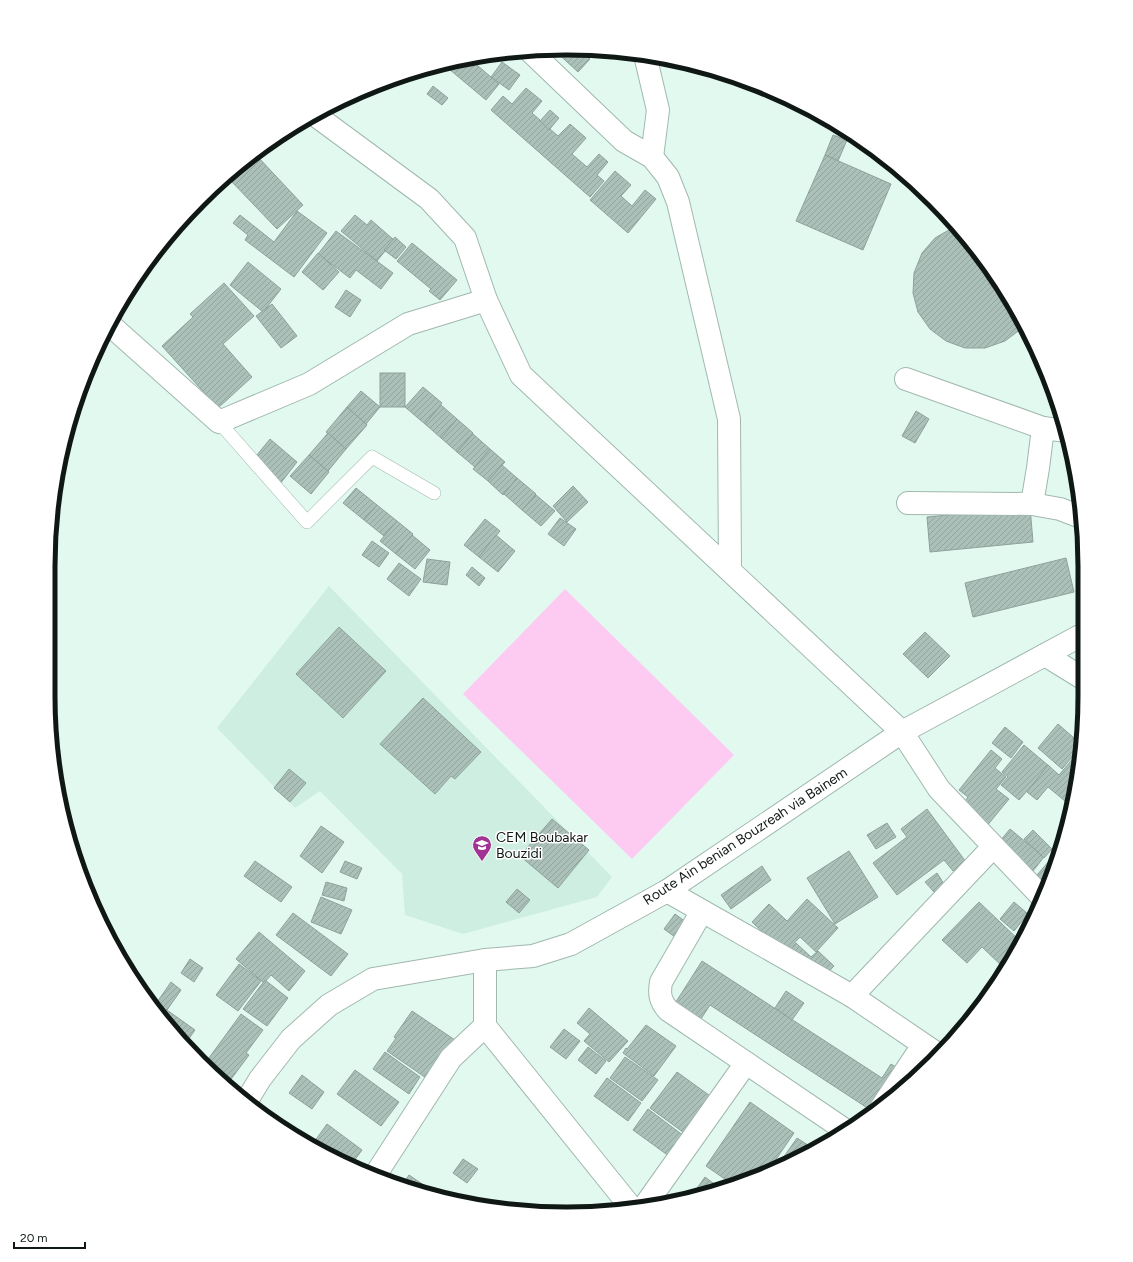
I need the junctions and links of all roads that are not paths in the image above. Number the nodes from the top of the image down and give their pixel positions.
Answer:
1 (535, 56) edge
2 (647, 61) edge
3 (321, 119) edge
4 (652, 158) junction
5 (486, 300) junction
6 (114, 329) edge
7 (906, 379) dead end
8 (219, 422) junction
9 (1043, 428) junction
10 (1060, 430) edge
11 (434, 492) dead end
12 (908, 503) dead end
13 (1032, 504) junction
14 (1075, 515) edge
15 (730, 569) junction
16 (1078, 640) edge
17 (1045, 655) junction
18 (1078, 675) edge
19 (902, 732) junction
20 (993, 847) junction
21 (667, 891) junction
22 (1038, 893) edge
23 (702, 911) junction
24 (485, 960) junction
25 (852, 996) junction
26 (485, 1026) junction
27 (930, 1049) edge
28 (746, 1063) junction
29 (903, 1081) edge
30 (249, 1096) edge
31 (841, 1127) edge
32 (378, 1171) edge
33 (649, 1200) edge
34 (628, 1203) edge

1 - 4 street
2 - 4 street
3 - 5 street
4 - 15 street
5 - 8 street
5 - 15 street
6 - 8 street
7 - 9 street
8 - 11 lane
9 - 10 street
9 - 13 street
12 - 13 street
13 - 14 street
15 - 19 street
16 - 17 street, Route Ain benian Bouzreah via Bainem
17 - 18 street
17 - 19 street, Route Ain benian Bouzreah via Bainem
19 - 20 street
19 - 21 street, Route Ain benian Bouzreah via Bainem
20 - 22 street
20 - 25 street
21 - 23 street
21 - 24 street, Route Ain benian Bouzreah via Bainem
23 - 25 street
23 - 28 street
24 - 26 street
24 - 30 street, Route Ain benian Bouzreah via Bainem
25 - 27 street
26 - 32 street
26 - 34 street
27 - 29 street
28 - 31 street
28 - 33 street

